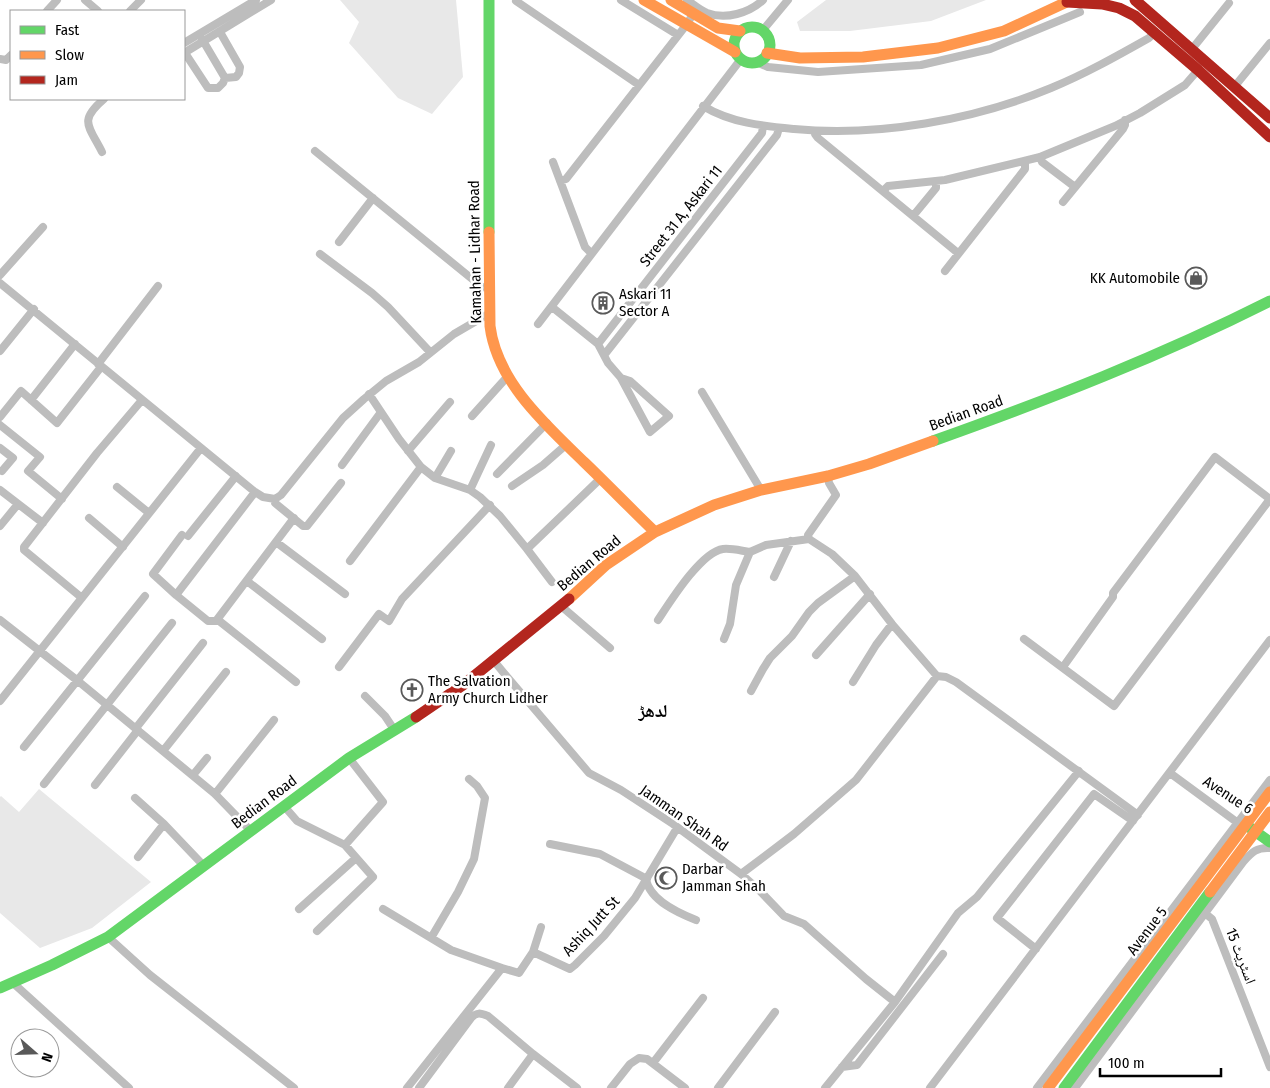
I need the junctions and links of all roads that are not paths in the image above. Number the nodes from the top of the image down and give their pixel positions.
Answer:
1 (56, 0) edge
2 (85, 0) edge
3 (141, 0) edge
4 (256, 0) edge
5 (271, 0) edge
6 (489, 0) edge
7 (621, 0) edge
8 (644, 0) edge
9 (671, 0) edge
10 (687, 0) edge
11 (763, 0) edge
12 (788, 0) edge
13 (1135, 0) edge
14 (516, 1) edge
15 (1065, 1) edge
16 (1092, 1) edge
17 (1229, 3) dead end
18 (48, 10) edge
19 (97, 10) edge
20 (131, 10) edge
21 (1080, 12) dead end
22 (693, 14) junction
23 (1147, 18) junction
24 (686, 24) junction
25 (763, 30) junction
26 (740, 31) junction
27 (220, 32) junction
28 (1155, 32) junction
29 (199, 34) junction
30 (678, 35) junction
31 (185, 42) edge
32 (203, 42) junction
33 (1270, 43) edge
34 (1192, 49) junction
35 (185, 52) edge
36 (765, 53) junction
37 (185, 54) edge
38 (738, 55) junction
39 (1198, 70) junction
40 (225, 78) junction
41 (639, 85) junction
42 (1239, 89) junction
43 (103, 100) edge
44 (1233, 103) junction
45 (703, 106) junction
46 (1270, 118) edge
47 (1125, 120) junction
48 (763, 126) junction
49 (779, 128) junction
50 (814, 131) junction
51 (1270, 137) edge
52 (316, 151) dead end
53 (102, 152) dead end
54 (1040, 157) junction
55 (1025, 161) junction
56 (553, 162) dead end
57 (560, 181) junction
58 (936, 182) junction
59 (1075, 187) junction
60 (883, 191) junction
61 (373, 198) junction
62 (1063, 202) dead end
63 (913, 216) junction
64 (44, 227) dead end
65 (339, 242) dead end
66 (591, 253) junction
67 (958, 253) junction
68 (320, 254) dead end
69 (945, 271) dead end
70 (0, 274) edge
71 (0, 283) edge
72 (158, 286) dead end
73 (489, 288) junction
74 (1270, 301) edge
75 (552, 307) junction
76 (34, 310) junction
77 (490, 313) junction
78 (538, 324) dead end
79 (75, 344) junction
80 (598, 344) junction
81 (0, 352) edge
82 (430, 352) junction
83 (605, 354) junction
84 (100, 366) junction
85 (508, 376) junction
86 (621, 378) junction
87 (702, 392) dead end
88 (369, 394) junction
89 (31, 400) junction
90 (142, 400) junction
91 (450, 402) dead end
92 (381, 412) junction
93 (472, 416) dead end
94 (0, 417) edge
95 (547, 423) junction
96 (0, 425) edge
97 (567, 444) junction
98 (491, 445) dead end
99 (0, 448) edge
100 (201, 448) junction
101 (408, 451) junction
102 (451, 451) dead end
103 (342, 464) dead end
104 (421, 467) junction
105 (0, 471) edge
106 (497, 474) dead end
107 (236, 476) junction
108 (828, 476) junction
109 (435, 478) junction
110 (600, 479) junction
111 (341, 483) dead end
112 (512, 486) dead end
113 (117, 487) dead end
114 (0, 490) edge
115 (470, 490) junction
116 (761, 490) junction
117 (255, 492) junction
118 (62, 498) junction
119 (275, 499) junction
120 (1270, 499) edge
121 (18, 504) junction
122 (490, 505) junction
123 (149, 513) junction
124 (89, 518) dead end
125 (294, 518) junction
126 (43, 523) junction
127 (0, 526) edge
128 (655, 532) junction
129 (809, 539) junction
130 (791, 541) junction
131 (276, 542) junction
132 (123, 547) junction
133 (527, 549) junction
134 (750, 552) junction
135 (350, 561) dead end
136 (855, 576) junction
137 (774, 577) dead end
138 (247, 581) junction
139 (552, 582) dead end
140 (345, 594) dead end
141 (870, 594) junction
142 (176, 595) junction
143 (145, 596) dead end
144 (82, 598) junction
145 (561, 606) junction
146 (0, 620) edge
147 (218, 620) junction
148 (658, 620) dead end
149 (172, 623) dead end
150 (892, 624) junction
151 (724, 638) dead end
152 (322, 639) dead end
153 (1024, 639) dead end
154 (1270, 640) edge
155 (203, 643) dead end
156 (610, 648) dead end
157 (40, 651) junction
158 (816, 655) dead end
159 (494, 661) junction
160 (339, 667) dead end
161 (1063, 667) junction
162 (226, 672) dead end
163 (937, 676) junction
164 (78, 681) junction
165 (296, 682) dead end
166 (853, 682) dead end
167 (751, 691) dead end
168 (1, 696) edge
169 (365, 696) dead end
170 (106, 705) junction
171 (274, 720) dead end
172 (137, 729) junction
173 (395, 731) junction
174 (24, 748) dead end
175 (163, 751) junction
176 (207, 758) dead end
177 (350, 758) junction
178 (1079, 771) junction
179 (1170, 773) junction
180 (193, 775) junction
181 (469, 779) dead end
182 (1270, 780) edge
183 (44, 784) dead end
184 (95, 785) dead end
185 (1270, 792) edge
186 (215, 794) junction
187 (135, 798) dead end
188 (284, 806) junction
189 (1270, 812) edge
190 (1136, 818) junction
191 (164, 824) junction
192 (1254, 824) edge
193 (678, 828) junction
194 (250, 830) junction
195 (1270, 842) edge
196 (550, 844) dead end
197 (345, 846) junction
198 (1270, 848) edge
199 (138, 857) dead end
200 (356, 858) junction
201 (1240, 859) junction
202 (204, 866) junction
203 (741, 874) junction
204 (646, 879) junction
205 (299, 909) dead end
206 (383, 909) dead end
207 (1206, 914) junction
208 (696, 920) dead end
209 (541, 926) dead end
210 (317, 931) dead end
211 (108, 937) junction
212 (431, 938) junction
213 (1036, 949) junction
214 (533, 952) junction
215 (943, 954) dead end
216 (502, 968) junction
217 (12, 982) junction
218 (0, 988) edge
219 (703, 998) dead end
220 (895, 1002) junction
221 (775, 1012) dead end
222 (533, 1054) junction
223 (653, 1063) junction
224 (842, 1067) junction
225 (1270, 1067) edge
226 (129, 1088) edge
227 (294, 1088) edge
228 (407, 1088) edge
229 (419, 1088) edge
230 (508, 1088) edge
231 (576, 1088) edge
232 (611, 1088) edge
233 (685, 1088) edge
234 (718, 1088) edge
235 (826, 1088) edge
236 (930, 1088) edge
237 (1038, 1088) edge
238 (1048, 1088) edge
239 (1064, 1088) edge
240 (1075, 1088) edge

1 - 18 street
2 - 19 street
3 - 20 street
4 - 29 street
5 - 27 street
6 - 73 main road, Kamahan - Lidhar Road
7 - 30 street
8 - 24 main road
9 - 22 main road
10 - 11 street
12 - 25 street
13 - 23 main road
14 - 41 street
15 - 16 main road
15 - 36 main road
16 - 23 main road
17 - 34 street
21 - 36 street
22 - 24 street
22 - 26 main road
23 - 28 main road
23 - 34 main road
24 - 30 street
24 - 38 main road
25 - 26 main road
25 - 36 main road
26 - 38 main road
27 - 32 street
27 - 40 street
28 - 39 main road
28 - 50 street
29 - 31 street
29 - 32 street
30 - 41 street
32 - 35 street
32 - 40 street
33 - 42 street
34 - 42 main road
36 - 38 main road
37 - 40 street
38 - 45 street
39 - 44 main road
39 - 47 street
41 - 57 street
42 - 44 main road
42 - 46 main road
43 - 53 street
44 - 51 main road
45 - 48 street
45 - 66 street
47 - 54 street
47 - 59 street
48 - 49 street
48 - 80 street, Street 31 A, Askari 11
49 - 50 street
49 - 83 street
50 - 60 street
52 - 61 street
54 - 55 street
54 - 59 street
55 - 58 street
55 - 67 street
56 - 57 street
57 - 66 street
58 - 60 street
58 - 63 street
59 - 62 street
60 - 63 street
61 - 65 street
61 - 73 street
63 - 67 street
64 - 70 street
66 - 75 street
67 - 69 street
68 - 82 street
71 - 76 street
72 - 84 street
73 - 77 main road, Kamahan - Lidhar Road
74 - 108 main road, Bedian Road
75 - 78 street
75 - 80 street
76 - 79 street
76 - 81 street
77 - 82 street
77 - 85 main road, Kamahan - Lidhar Road
79 - 84 street
79 - 89 street
80 - 83 street
82 - 88 street
83 - 86 street
84 - 89 street
84 - 90 street
85 - 93 street
85 - 95 main road, Kamahan - Lidhar Road
86 - 86 street
87 - 116 street
88 - 92 street
88 - 119 street
89 - 94 street
90 - 100 street
90 - 118 street
91 - 101 street
92 - 101 street
92 - 103 street
95 - 97 main road, Kamahan - Lidhar Road
95 - 106 street
96 - 118 street
97 - 110 main road, Kamahan - Lidhar Road
97 - 112 street
98 - 115 street
99 - 105 street
100 - 107 street
100 - 123 street
101 - 104 street
102 - 109 street
104 - 109 street
104 - 135 street
107 - 117 street
107 - 142 street
108 - 116 main road, Bedian Road
108 - 129 street
109 - 115 street
110 - 128 main road, Kamahan - Lidhar Road
110 - 133 street
111 - 125 street
113 - 123 street
114 - 121 street
115 - 122 street
116 - 128 main road, Bedian Road
117 - 119 street
117 - 142 street
118 - 126 street
119 - 125 street
120 - 161 street
120 - 161 street
121 - 126 street
121 - 127 street
122 - 133 street
122 - 160 street
123 - 132 street
124 - 132 street
125 - 131 street
126 - 144 street
128 - 145 main road, Bedian Road
129 - 130 street
129 - 136 street
130 - 134 street
130 - 137 street
131 - 138 street
131 - 140 street
132 - 144 street
133 - 139 street
134 - 148 street
134 - 151 street
136 - 141 street
136 - 167 street
138 - 147 street
138 - 152 street
141 - 150 street
141 - 158 street
142 - 147 street
143 - 164 street
144 - 157 street
145 - 156 street
145 - 159 main road, Bedian Road
146 - 157 street
147 - 165 street
149 - 170 street
150 - 163 street
150 - 166 street
153 - 161 street
154 - 179 street
155 - 172 street
157 - 164 street
157 - 168 street
159 - 173 main road, Bedian Road
159 - 193 street, Jamman Shah Rd
162 - 175 street
163 - 178 street
163 - 203 street
164 - 170 street
164 - 174 street
169 - 173 street
170 - 172 street
170 - 183 street
171 - 186 street
172 - 175 street
172 - 184 street
173 - 177 main road, Bedian Road
175 - 180 street
176 - 180 street
177 - 188 main road, Bedian Road
177 - 197 street
178 - 190 street
178 - 220 street
179 - 190 street
179 - 192 street, Avenue 6
180 - 186 street
181 - 212 street
182 - 192 street
185 - 192 main road, Avenue 5
186 - 194 street
187 - 191 street
188 - 194 main road, Bedian Road
188 - 197 street
189 - 192 main road, Avenue 5
190 - 213 street
190 - 213 street
191 - 199 street
191 - 202 street
192 - 195 main road, Avenue 6
192 - 201 main road, Avenue 5
192 - 237 street
192 - 238 main road, Avenue 5
193 - 203 street, Jamman Shah Rd
193 - 204 street, Ashiq Jutt St
194 - 202 main road, Bedian Road
196 - 204 street
197 - 200 street
198 - 201 street
200 - 205 street
200 - 210 street
201 - 207 street
201 - 239 main road, Avenue 5
202 - 211 main road, Bedian Road
203 - 220 street, Jamman Shah Rd
204 - 208 street
204 - 214 street, Ashiq Jutt St
206 - 212 street
207 - 225 street, اسٹریٹ 15
207 - 240 street
209 - 214 street
211 - 217 main road, Bedian Road
211 - 227 street
212 - 216 street
213 - 236 street
214 - 216 street
215 - 224 street
216 - 228 street
217 - 218 main road, Bedian Road
217 - 226 street
219 - 223 street
220 - 224 street
221 - 234 street
222 - 229 street
222 - 230 street
222 - 231 street
223 - 232 street
223 - 233 street
224 - 235 street

